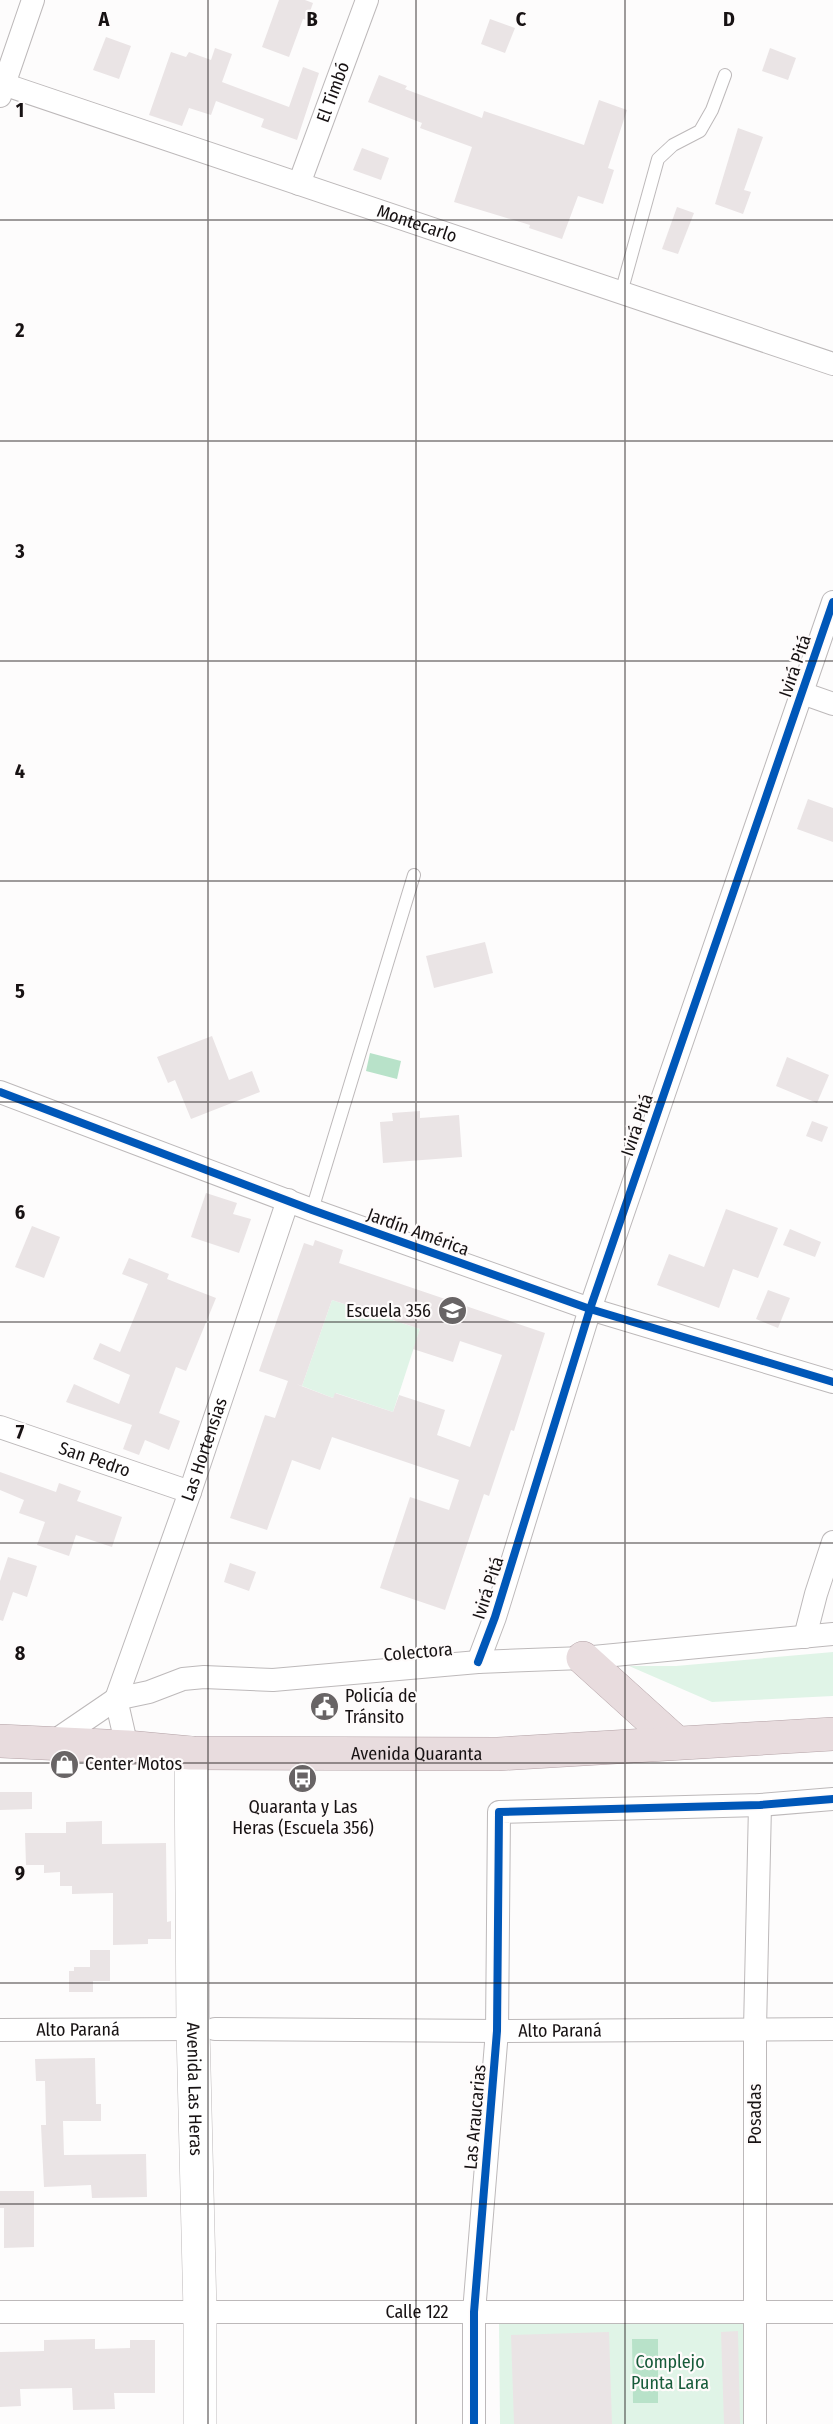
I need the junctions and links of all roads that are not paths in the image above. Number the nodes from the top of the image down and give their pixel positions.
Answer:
1 (33, 0) edge
2 (367, 0) edge
3 (725, 75) dead end
4 (1, 88) edge
5 (298, 184) junction
6 (621, 293) junction
7 (833, 364) edge
8 (833, 602) edge
9 (802, 693) junction
10 (833, 704) edge
11 (414, 875) dead end
12 (0, 1092) edge
13 (288, 1200) junction
14 (312, 1210) junction
15 (590, 1309) junction
16 (833, 1382) edge
17 (0, 1427) edge
18 (190, 1492) junction
19 (833, 1542) edge
20 (833, 1634) edge
21 (805, 1637) junction
22 (583, 1658) junction
23 (478, 1662) junction
24 (116, 1699) junction
25 (833, 1734) edge
26 (0, 1741) edge
27 (677, 1743) junction
28 (50, 1744) junction
29 (127, 1747) junction
30 (199, 1753) junction
31 (833, 1798) edge
32 (760, 1805) junction
33 (204, 2029) junction
34 (755, 2029) junction
35 (833, 2029) edge
36 (0, 2030) edge
37 (497, 2031) junction
38 (0, 2312) edge
39 (209, 2312) junction
40 (474, 2312) junction
41 (755, 2312) junction
42 (833, 2312) edge
43 (200, 2424) edge
44 (217, 2424) edge
45 (474, 2424) edge
46 (755, 2424) edge

1 - 4 street
2 - 5 street, El Timbó
3 - 6 lane
4 - 5 street, Montecarlo
5 - 6 street, Montecarlo
6 - 7 street, Montecarlo
8 - 9 street, Ivirá Pitá
9 - 10 street
9 - 15 street, Ivirá Pitá
11 - 14 lane
12 - 13 street, Jardín América
13 - 14 street, Jardín América
13 - 18 street, Las Hortensias
14 - 15 street, Jardín América
15 - 16 street, Jardín América
15 - 23 street, Ivirá Pitá
17 - 18 street, San Pedro
18 - 24 street, Las Hortensias
19 - 21 street
20 - 21 street, Colectora
21 - 22 street, Colectora
22 - 23 street, Colectora
22 - 27 highway
23 - 24 street, Colectora
24 - 28 street
24 - 29 street
25 - 27 highway, Avenida Quaranta
26 - 28 highway, Avenida Quaranta
27 - 30 highway, Avenida Quaranta
28 - 29 highway, Avenida Quaranta
29 - 30 highway, Avenida Quaranta
30 - 33 main road, Avenida Las Heras
31 - 32 street
32 - 34 street, Posadas
32 - 37 street, Las Araucarias
33 - 36 street, Alto Paraná
33 - 37 street, Alto Paraná
33 - 39 main road, Avenida Las Heras
34 - 35 street, Alto Paraná
34 - 37 street, Alto Paraná
34 - 41 street, Posadas
37 - 40 street, Las Araucarias
38 - 39 street, Calle 122
39 - 40 street, Calle 122
39 - 43 main road, Avenida Las Heras
39 - 44 main road, Avenida Las Heras
40 - 41 street, Calle 122
40 - 45 street, Las Araucarias
41 - 42 street, Calle 122
41 - 46 street, Posadas

